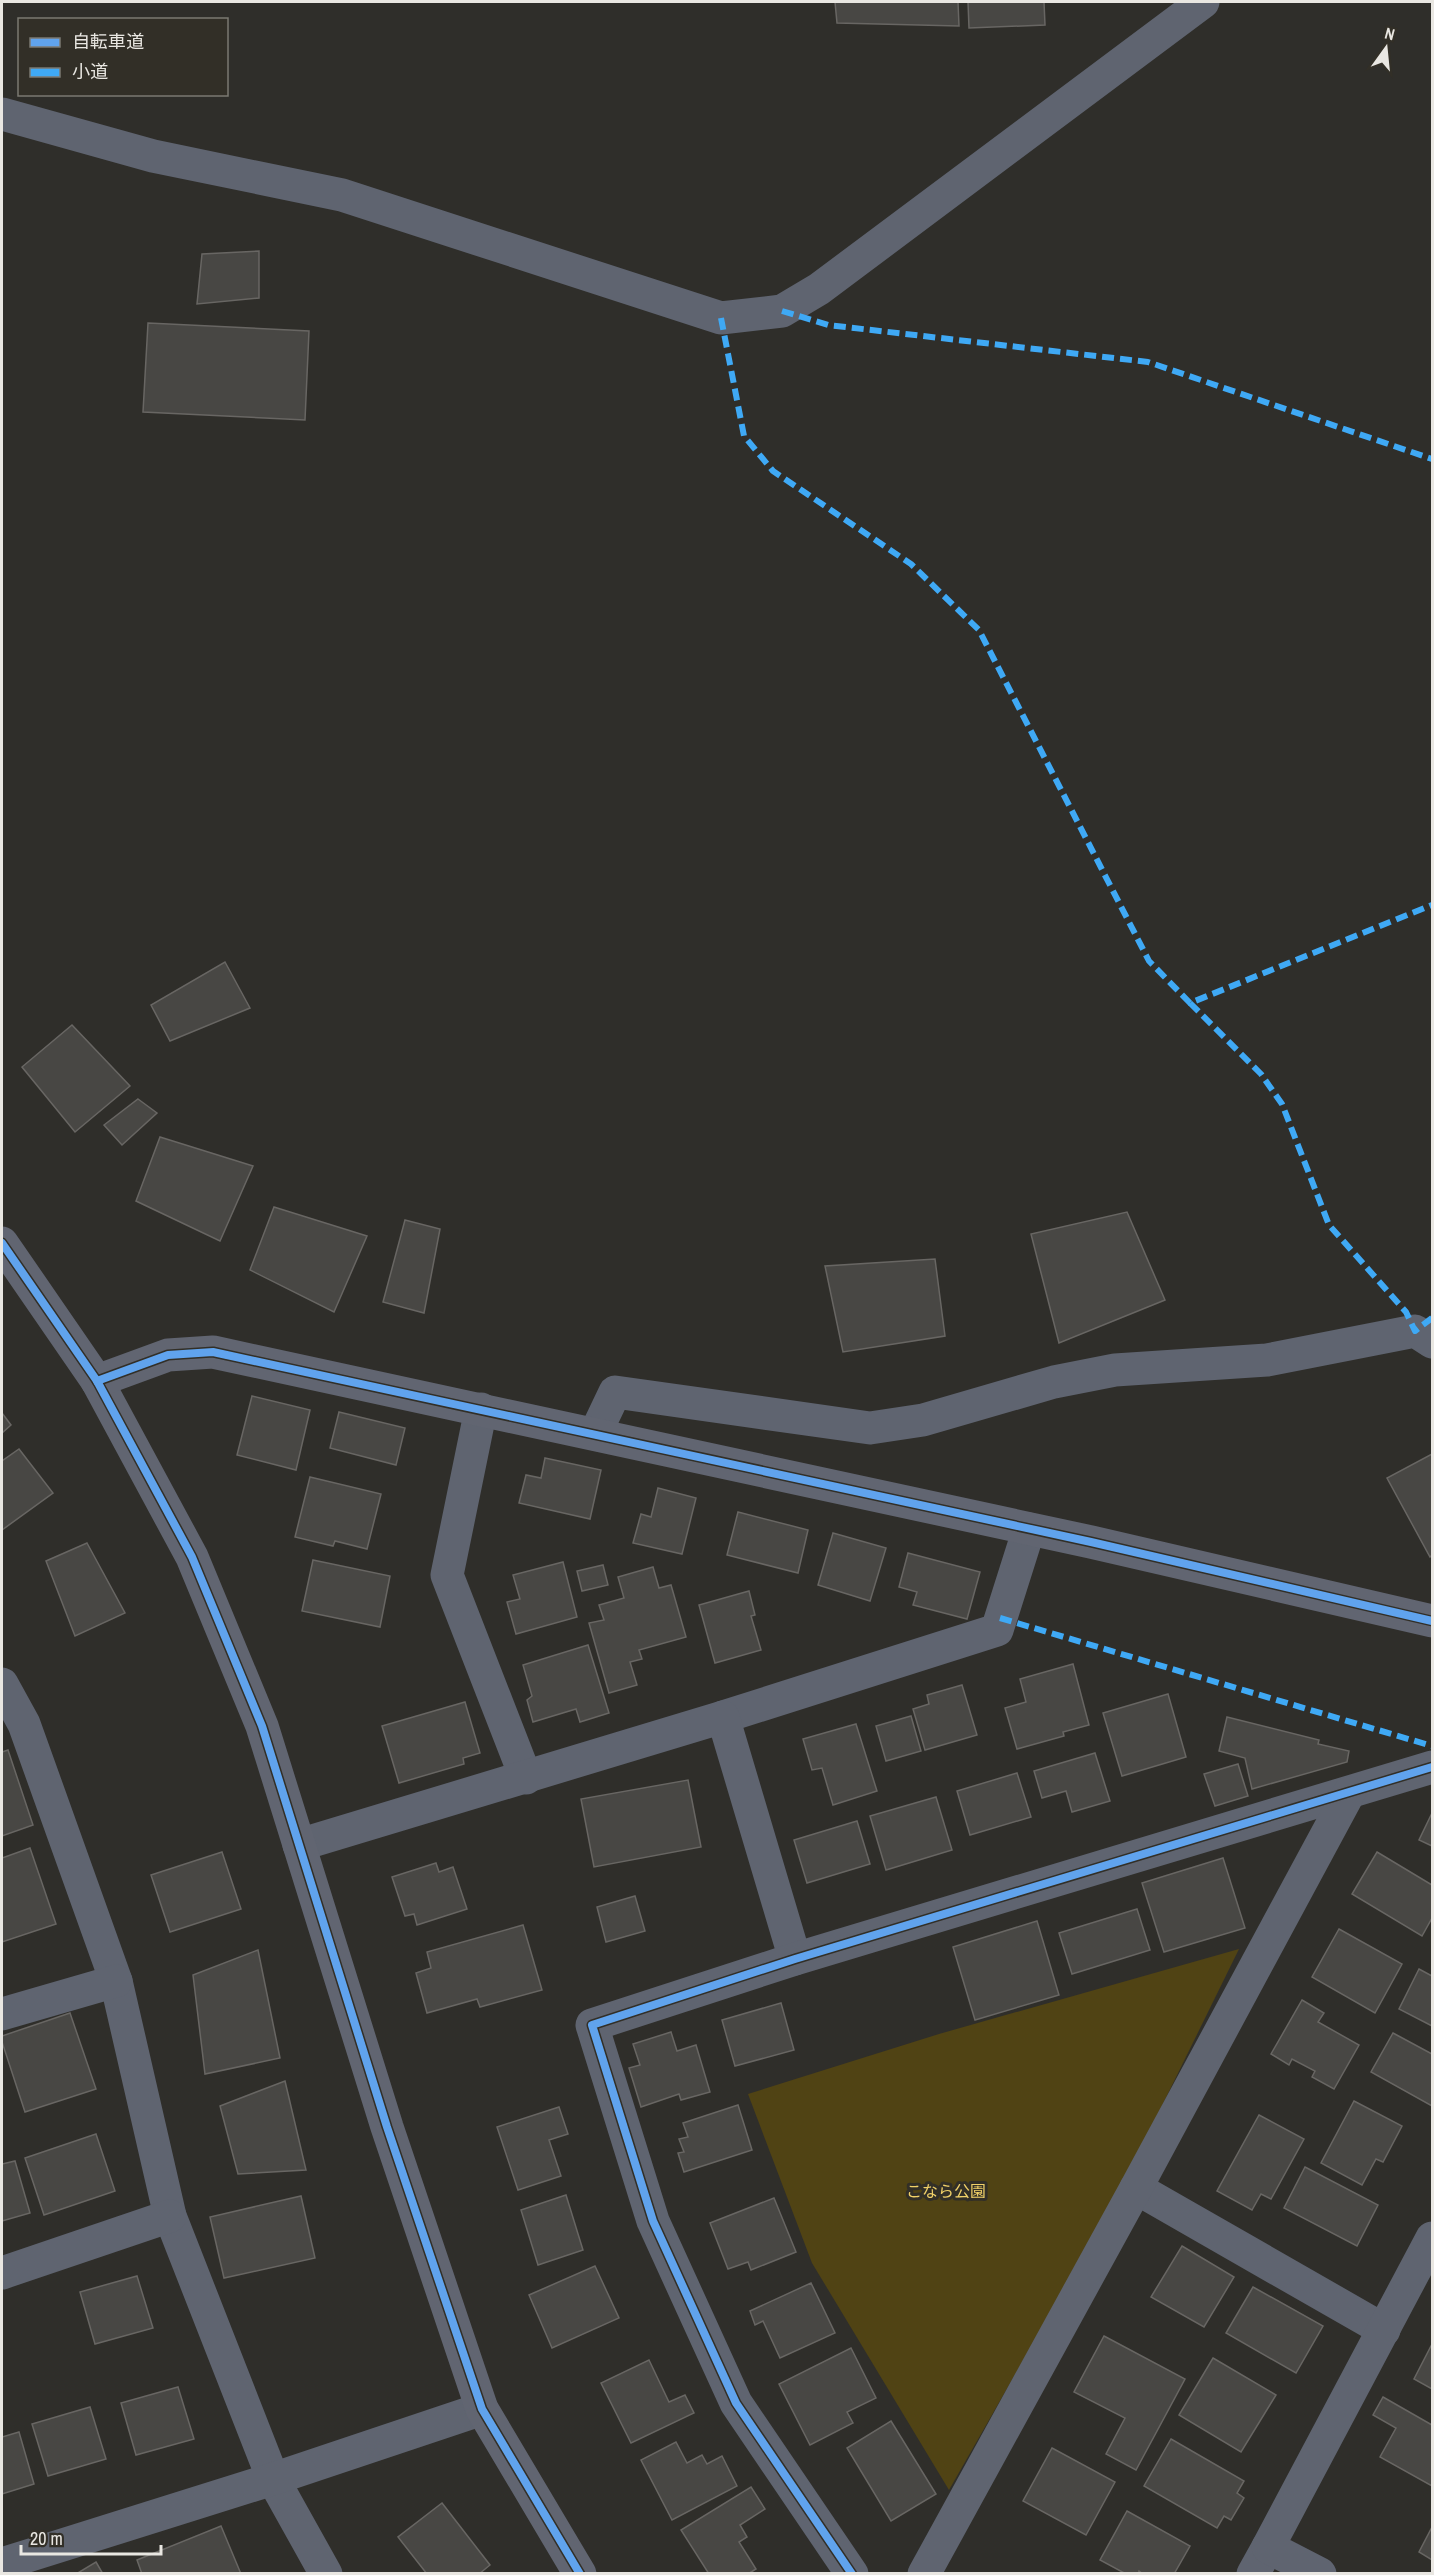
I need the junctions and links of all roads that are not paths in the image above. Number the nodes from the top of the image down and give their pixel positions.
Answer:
1 (1203, 2) edge
2 (2, 114) edge
3 (2, 1243) edge
4 (1432, 1342) edge
5 (97, 1381) junction
6 (481, 1409) junction
7 (595, 1434) junction
8 (1029, 1529) junction
9 (1432, 1621) edge
10 (2, 1684) edge
11 (723, 1717) junction
12 (13, 1728) edge
13 (1432, 1767) edge
14 (526, 1778) junction
15 (1348, 1793) junction
16 (299, 1845) junction
17 (795, 1959) junction
18 (116, 1981) junction
19 (2, 2014) edge
20 (1136, 2188) junction
21 (170, 2216) junction
22 (1432, 2238) edge
23 (2, 2273) edge
24 (1384, 2330) junction
25 (482, 2409) junction
26 (273, 2479) junction
27 (1260, 2560) edge
28 (2, 2564) edge
29 (326, 2574) edge
30 (580, 2574) edge
31 (852, 2574) edge
32 (924, 2574) edge
33 (1320, 2574) edge

1 - 2 street
3 - 5 street
4 - 7 street
5 - 6 street
5 - 16 street
6 - 7 street
6 - 14 street
7 - 8 street
8 - 9 street
8 - 11 street
10 - 12 street
11 - 14 street
11 - 17 street
12 - 18 street
13 - 15 street
14 - 16 street
15 - 17 street
15 - 20 street
16 - 25 street
17 - 31 street
18 - 19 street
18 - 21 street
20 - 24 street
20 - 32 street
21 - 23 street
21 - 26 street
22 - 24 street
24 - 27 street
25 - 26 street
25 - 30 street
26 - 28 street
26 - 29 street
27 - 33 street

